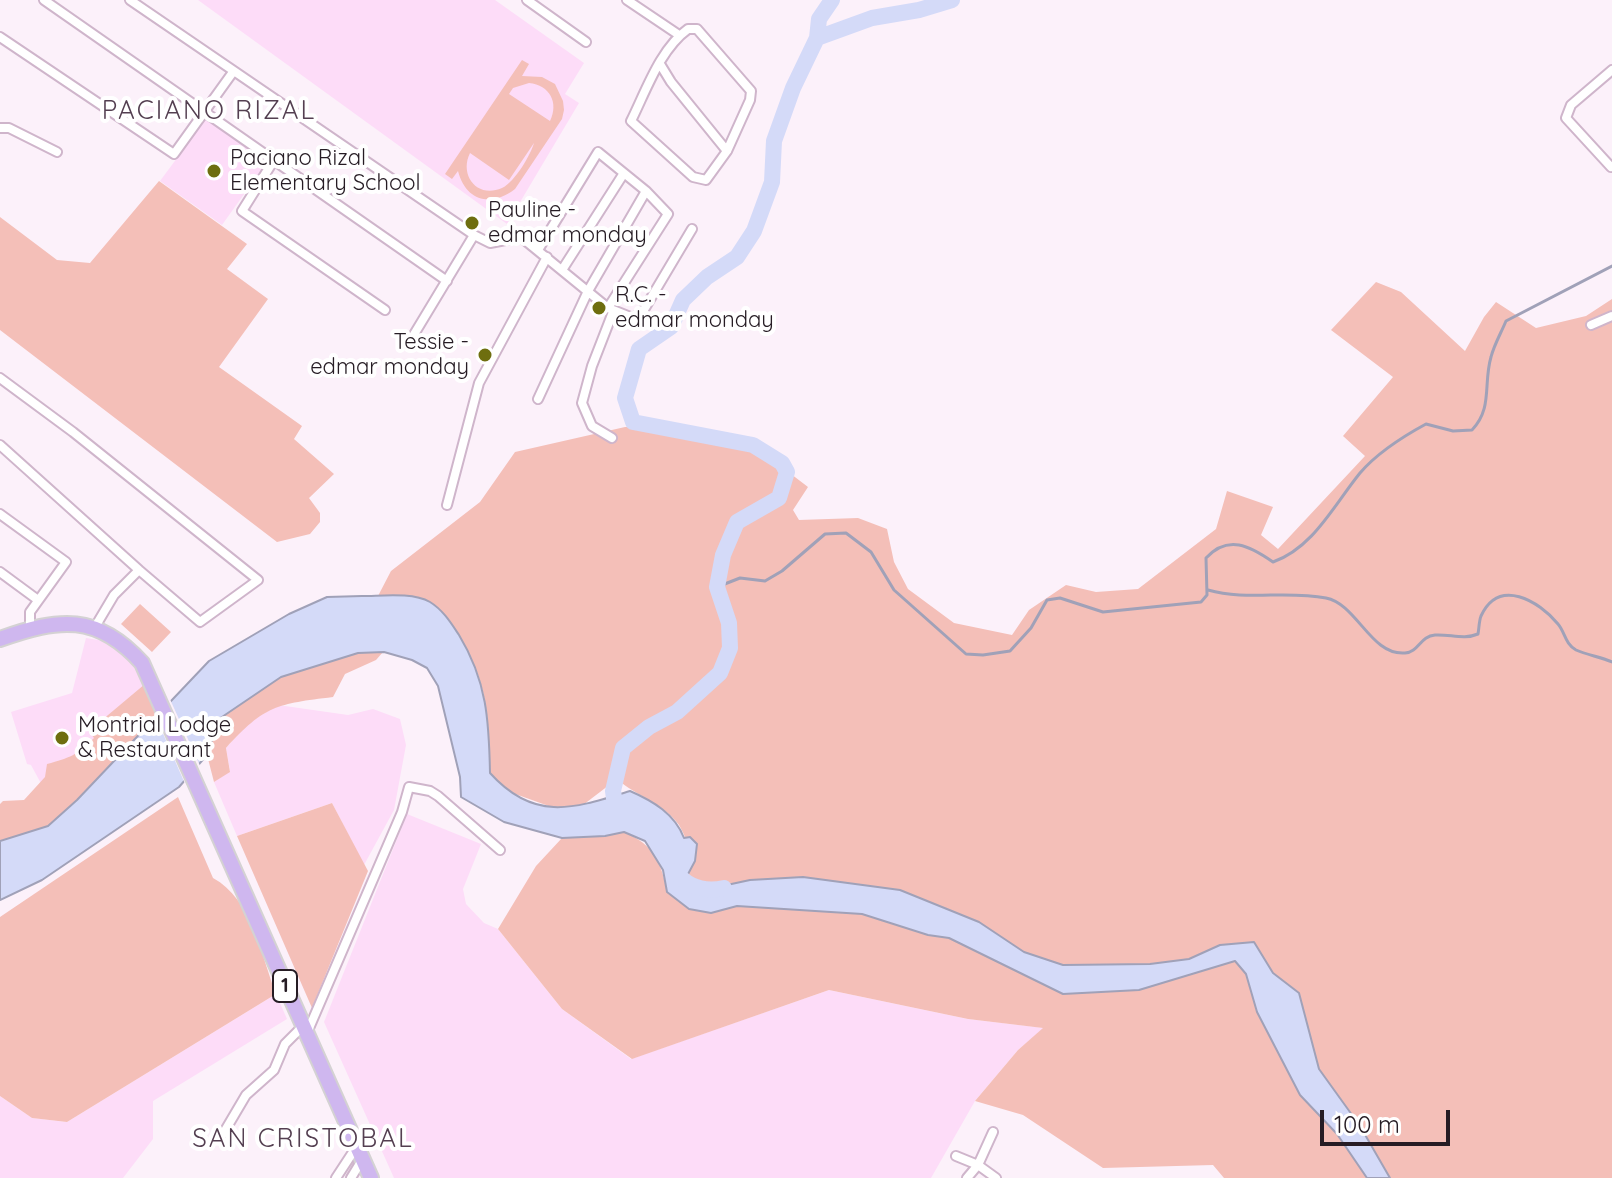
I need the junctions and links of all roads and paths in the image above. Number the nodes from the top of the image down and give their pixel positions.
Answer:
1 (44, 0) edge
2 (130, 0) edge
3 (527, 0) edge
4 (627, 0) edge
5 (679, 35) junction
6 (0, 37) edge
7 (586, 42) dead end
8 (660, 64) junction
9 (1612, 70) edge
10 (233, 72) junction
11 (204, 111) junction
12 (0, 128) edge
13 (727, 151) junction
14 (57, 152) dead end
15 (274, 160) junction
16 (1611, 167) edge
17 (624, 173) junction
18 (646, 191) junction
19 (692, 229) dead end
20 (474, 235) junction
21 (538, 250) junction
22 (547, 257) junction
23 (562, 270) junction
24 (447, 281) junction
25 (588, 291) junction
26 (385, 310) dead end
27 (610, 310) junction
28 (1612, 316) edge
29 (1591, 325) dead end
30 (410, 341) dead end
31 (0, 378) edge
32 (538, 399) dead end
33 (612, 438) dead end
34 (0, 445) edge
35 (447, 505) dead end
36 (0, 514) edge
37 (139, 570) junction
38 (0, 572) edge
39 (38, 600) junction
40 (95, 627) junction
41 (30, 629) junction
42 (0, 639) edge
43 (500, 850) dead end
44 (305, 1030) junction
45 (993, 1132) dead end
46 (220, 1139) dead end
47 (360, 1153) junction
48 (956, 1156) dead end
49 (978, 1165) junction
50 (336, 1178) edge
51 (351, 1178) edge
52 (371, 1178) edge
53 (967, 1178) edge
54 (996, 1178) edge

1 - 11 street
2 - 10 street
3 - 7 street
4 - 5 street
5 - 8 street
5 - 13 street
6 - 11 street
8 - 13 street
8 - 13 street
9 - 16 street
10 - 11 street
10 - 20 street
11 - 15 street
12 - 14 street
15 - 24 street
15 - 26 street
17 - 18 street
17 - 21 street
17 - 23 street
18 - 25 street
18 - 27 street
19 - 27 street
20 - 21 street
20 - 24 street
21 - 22 street
22 - 23 street
22 - 35 street
23 - 25 street
24 - 30 street
25 - 27 street
25 - 32 street
27 - 33 street
28 - 29 street
31 - 37 street
34 - 37 street
36 - 39 street
37 - 40 street
38 - 39 street
39 - 41 street
40 - 41 highway, 1
40 - 44 highway, 1
41 - 42 highway, 1
43 - 44 street
44 - 46 street
44 - 47 highway, 1
45 - 49 street
47 - 50 street
47 - 51 street
47 - 52 highway, 1
48 - 49 street
49 - 53 street
49 - 54 street

